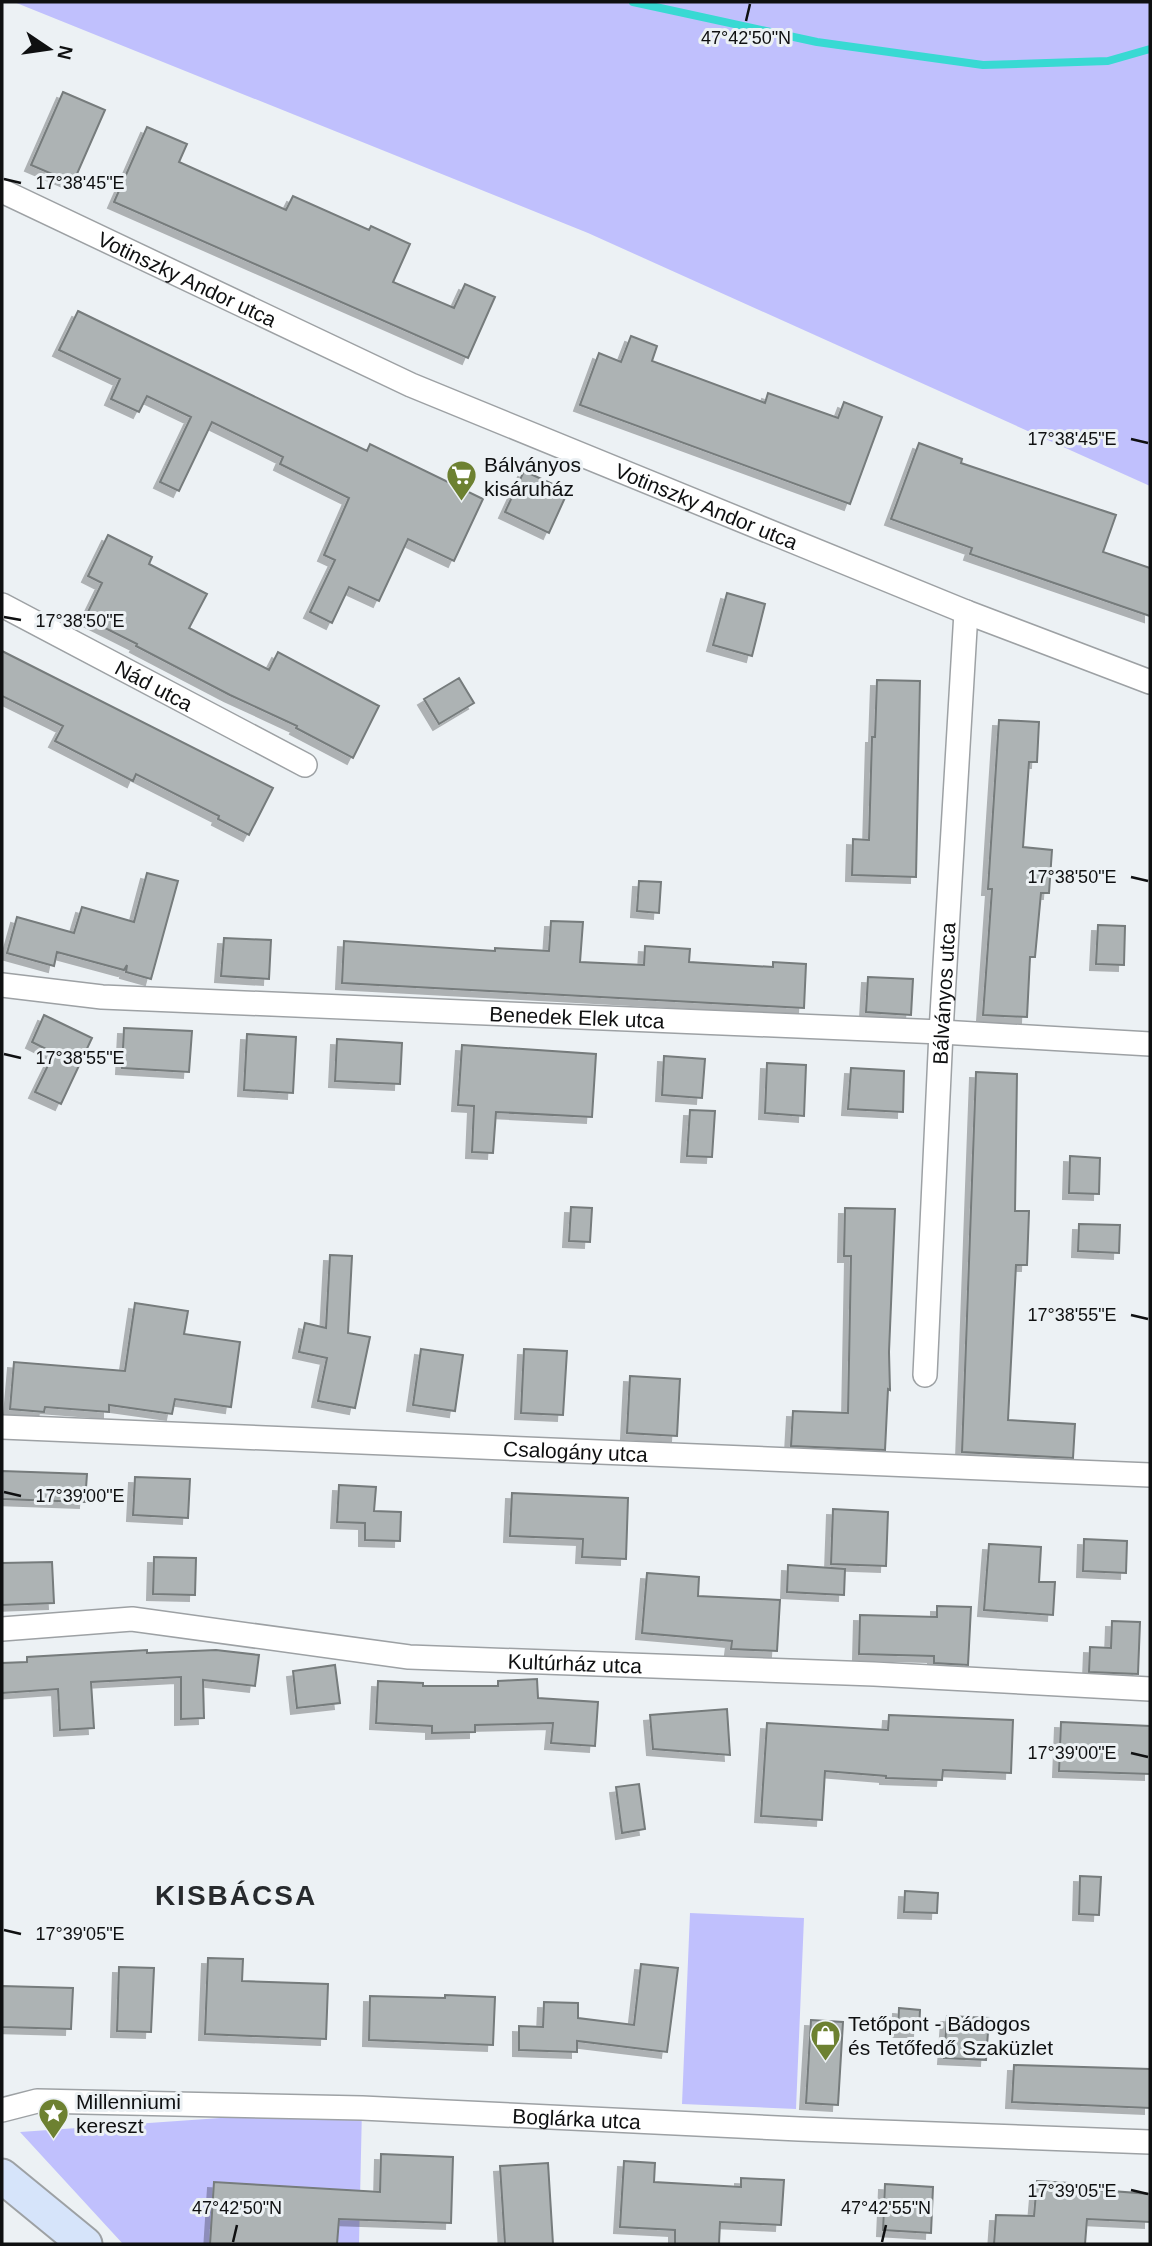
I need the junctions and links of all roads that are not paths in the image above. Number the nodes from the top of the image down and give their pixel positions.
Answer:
1 (2, 191) edge
2 (2, 605) edge
3 (966, 612) junction
4 (1150, 682) edge
5 (304, 765) dead end
6 (2, 985) edge
7 (941, 1032) junction
8 (1150, 1044) edge
9 (925, 1375) dead end
10 (2, 1427) edge
11 (1150, 1475) edge
12 (2, 1629) edge
13 (1150, 1689) edge
14 (2, 2110) edge
15 (1150, 2142) edge
16 (2, 2176) edge
17 (85, 2244) edge

1 - 3 street, Votinszky Andor utca
2 - 5 street, Nád utca
3 - 4 street, Votinszky Andor utca
3 - 7 street, Bálványos utca
6 - 7 street, Benedek Elek utca
7 - 8 street, Benedek Elek utca
7 - 9 street, Bálványos utca
10 - 11 street, Csalogány utca
12 - 13 street, Kultúrház utca
14 - 15 street, Boglárka utca
16 - 17 main road

